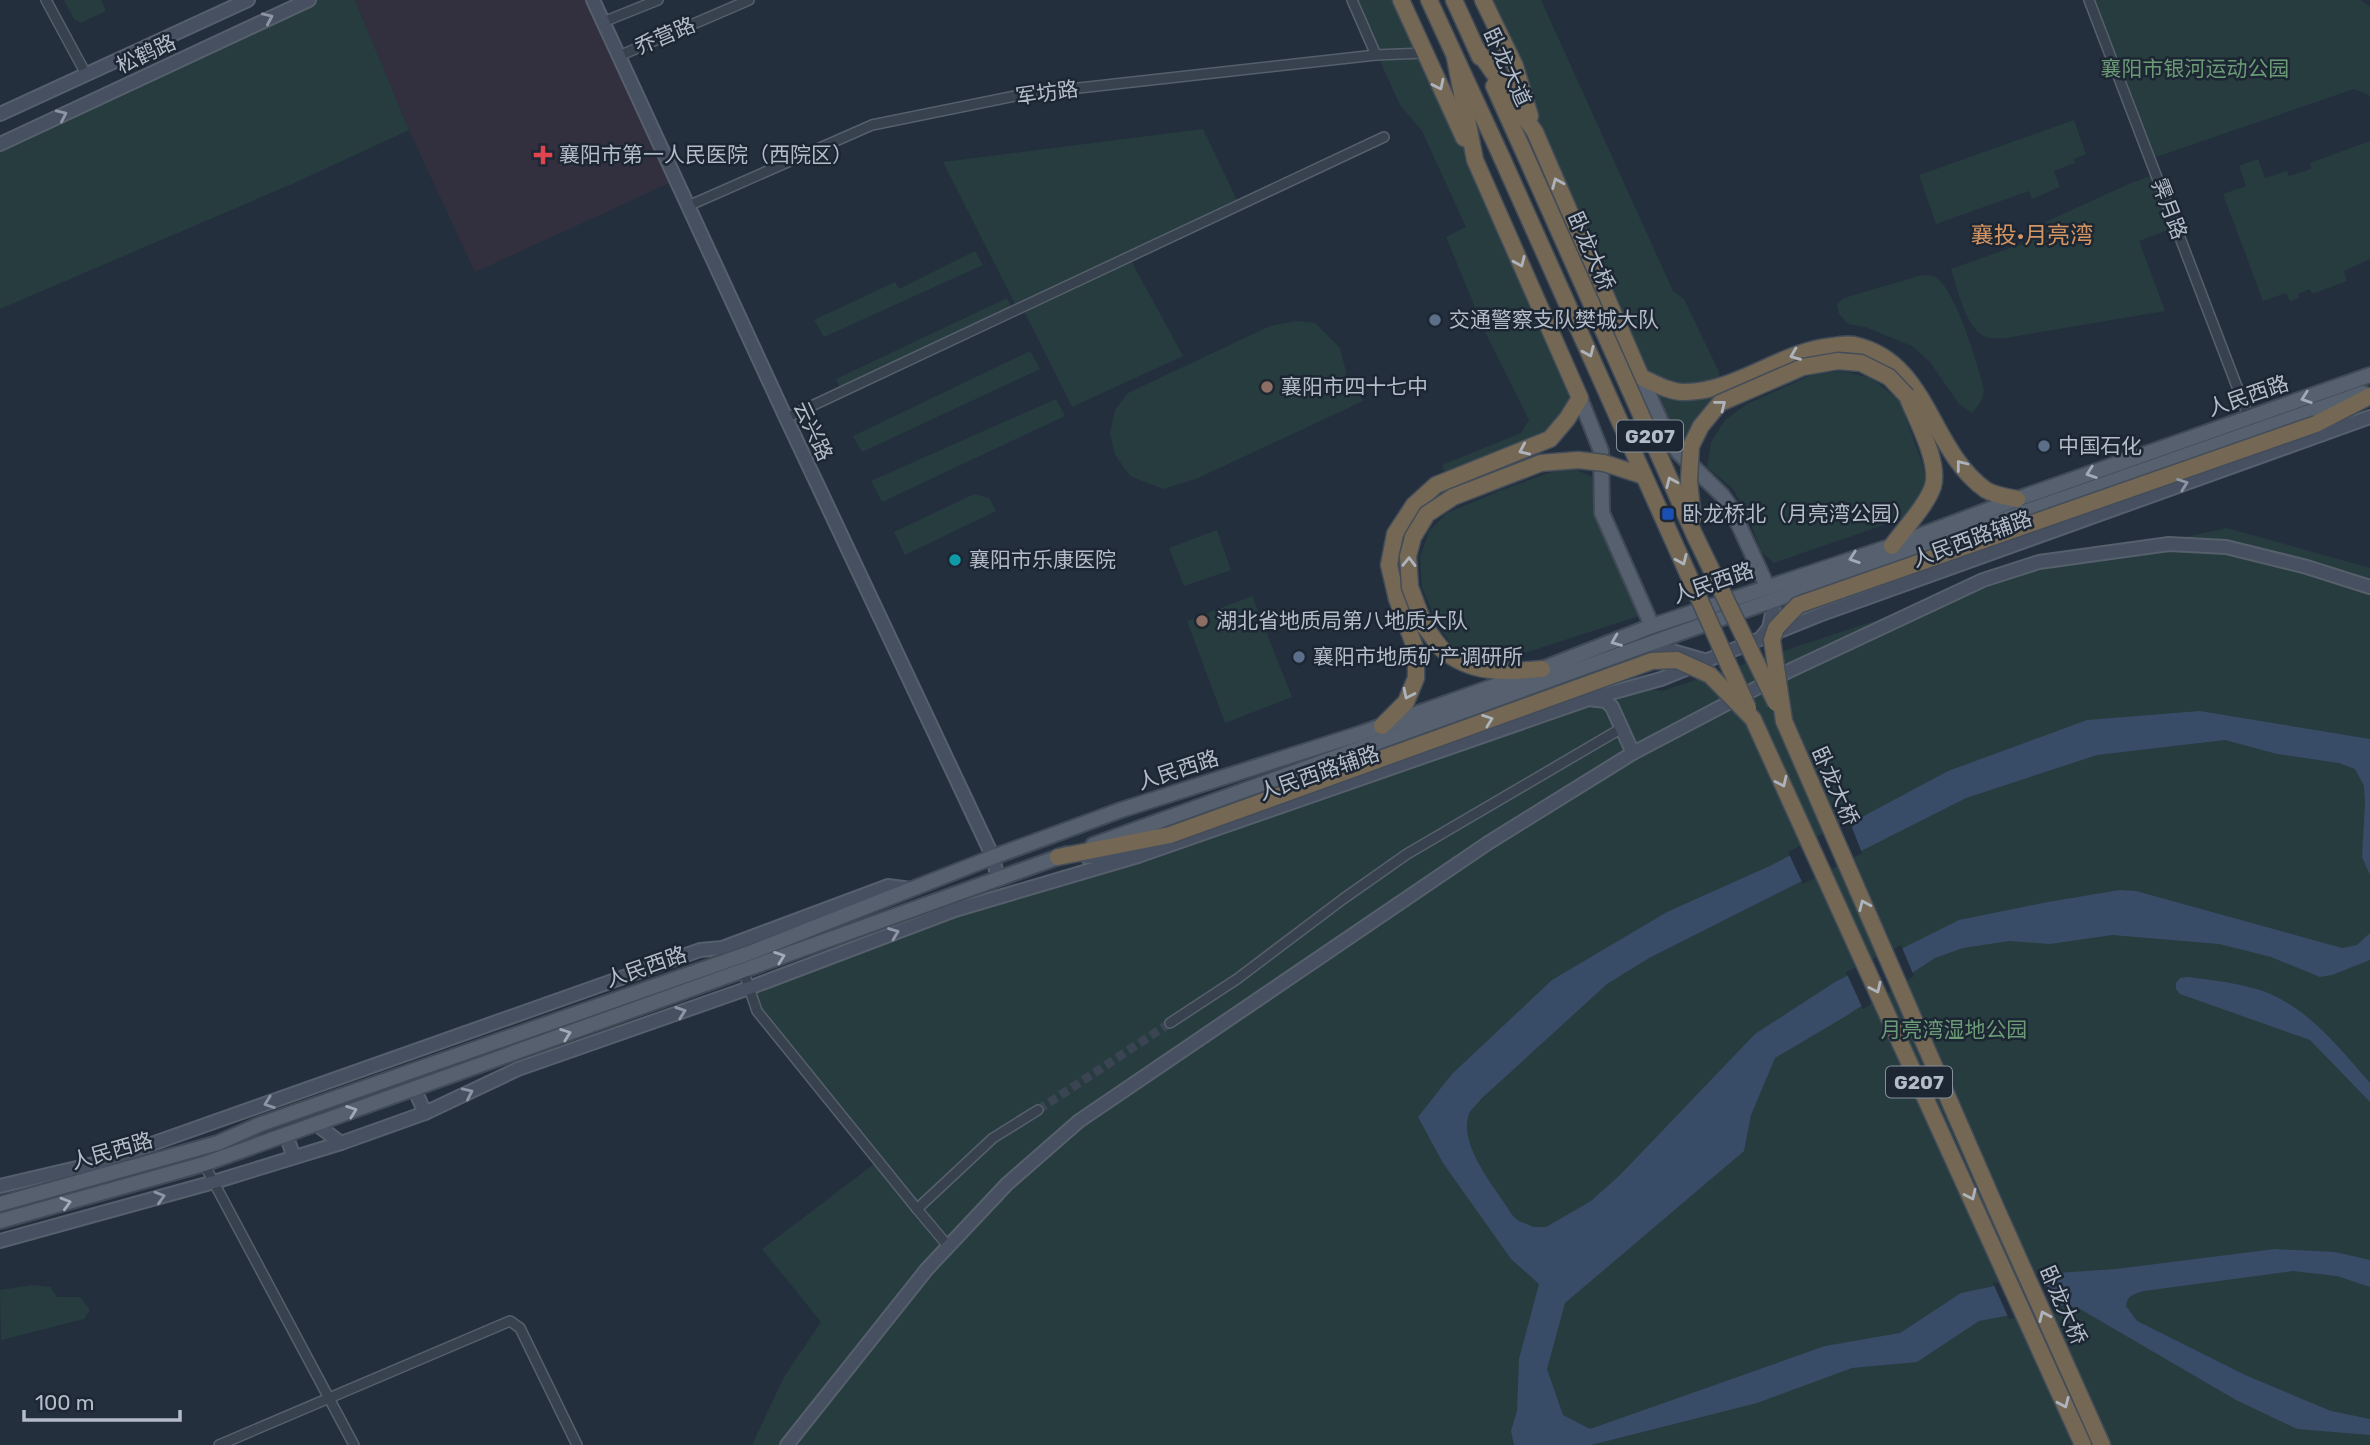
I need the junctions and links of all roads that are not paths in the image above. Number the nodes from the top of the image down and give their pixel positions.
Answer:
1 (46, 0) edge
2 (248, 0) edge
3 (309, 0) edge
4 (593, 0) edge
5 (658, 0) edge
6 (750, 0) edge
7 (1352, 0) edge
8 (1401, 0) edge
9 (1483, 0) edge
10 (2089, 0) edge
11 (1454, 1) edge
12 (1429, 4) edge
13 (603, 22) junction
14 (1476, 48) junction
15 (1424, 53) junction
16 (1376, 55) junction
17 (619, 56) junction
18 (1455, 58) junction
19 (86, 74) junction
20 (0, 114) edge
21 (1535, 132) junction
22 (1384, 136) dead end
23 (0, 144) edge
24 (1522, 148) joint
25 (1501, 156) joint
26 (1475, 160) junction
27 (688, 206) junction
28 (2370, 375) edge
29 (1641, 377) junction
30 (2370, 393) edge
31 (1580, 398) junction
32 (2370, 417) edge
33 (786, 418) junction
34 (2249, 418) junction
35 (1644, 476) junction
36 (2017, 499) junction
37 (1695, 536) junction
38 (1892, 546) junction
39 (1767, 586) junction
40 (2370, 587) edge
41 (1775, 600) junction
42 (1652, 626) junction
43 (1761, 638) junction
44 (1648, 644) junction
45 (1707, 661) junction
46 (1542, 669) junction
47 (1634, 686) junction
48 (1589, 699) junction
49 (1612, 708) junction
50 (1753, 719) junction
51 (1784, 721) junction
52 (1382, 726) junction
53 (1622, 728) junction
54 (1633, 752) junction
55 (1138, 856) junction
56 (993, 857) junction
57 (1058, 857) junction
58 (998, 879) junction
59 (911, 889) junction
60 (743, 970) junction
61 (749, 988) junction
62 (1170, 1023) tunnel mouth
63 (414, 1088) junction
64 (1038, 1110) tunnel mouth
65 (425, 1113) junction
66 (316, 1124) junction
67 (286, 1135) junction
68 (341, 1143) junction
69 (294, 1157) junction
70 (204, 1164) junction
71 (214, 1182) junction
72 (1, 1184) edge
73 (3, 1203) edge
74 (917, 1209) junction
75 (0, 1221) edge
76 (0, 1241) edge
77 (948, 1246) junction
78 (328, 1397) junction
79 (219, 1445) edge
80 (354, 1445) edge
81 (577, 1445) edge
82 (787, 1445) edge
83 (2083, 1445) edge
84 (2102, 1445) edge

1 - 19 street
2 - 19 street, 松鹤路
23 -> 3 street, 松鹤路
4 - 13 street, 云兴路
5 - 13 street
6 - 17 street, 乔营路
7 - 16 street
8 - 15 highway
9 - 21 highway
10 - 34 street, 霁月路
11 - 14 highway, 卧龙大道 / G207
12 - 18 highway, 卧龙大道 / G207
13 - 17 street, 云兴路
14 - 21 highway
14 - 24 highway, 卧龙大道 / G207
15 - 16 street, 军坊路
15 -> 26 highway
16 - 27 street, 军坊路
17 - 27 street, 云兴路
18 - 25 highway, 卧龙大道 / G207
18 - 26 highway
19 - 20 street, 松鹤路
29 -> 21 highway
22 - 33 street
37 -> 24 highway, 卧龙大桥 / G207, bridge
25 -> 35 highway, 卧龙大桥 / G207, bridge
26 -> 31 highway
27 - 33 street, 云兴路
28 -> 34 main road, 人民西路
36 -> 29 highway
29 - 39 main road
30 - 41 main road, 人民西路
30 - 51 highway, bridge
31 - 42 main road
31 -> 52 highway
43 -> 32 street, 人民西路辅路
33 - 56 street, 云兴路
34 -> 36 main road, 人民西路
46 -> 35 highway, bridge
35 -> 50 highway, 卧龙大桥 / G207, bridge
36 - 38 main road, 人民西路
37 -> 38 highway, bridge
37 - 51 highway, 卧龙大桥 / G207, bridge
38 -> 39 main road, 人民西路
39 - 42 main road, 人民西路
40 - 54 street
41 - 43 street
41 - 44 main road, 人民西路
42 -> 46 main road, 人民西路
43 - 45 street, 人民西路辅路
44 - 45 street
44 - 57 main road, 人民西路
45 - 47 street, 人民西路辅路
46 - 52 main road, 人民西路
47 - 48 street, 人民西路辅路
47 - 49 street
48 - 49 street
48 - 55 street, 人民西路辅路
49 - 53 street
57 -> 50 highway, bridge
50 -> 83 highway, 卧龙大桥 / G207
84 -> 51 highway, 卧龙大桥 / G207
52 - 56 main road, 人民西路
53 - 54 street
53 - 62 street
54 - 77 street
55 - 57 street, 人民西路辅路
61 -> 55 street
56 - 58 street, 云兴路
56 - 59 main road, 人民西路
57 - 58 main road, 人民西路
60 -> 58 main road, 人民西路
59 -> 72 street
59 - 73 main road, 人民西路
60 - 61 street
63 -> 60 main road, 人民西路
65 -> 61 street
61 - 74 street
63 - 65 street
66 -> 63 main road, 人民西路
64 - 74 street
65 - 68 street
66 - 67 main road, 人民西路
66 - 68 street
67 - 69 street
67 - 70 main road, 人民西路
68 - 69 street
69 - 71 street
70 - 71 street
75 -> 70 main road, 人民西路
76 -> 71 street
71 - 78 street
72 - 73 street
74 - 77 street
77 - 82 street
78 - 79 street
78 - 80 street
78 - 81 street

